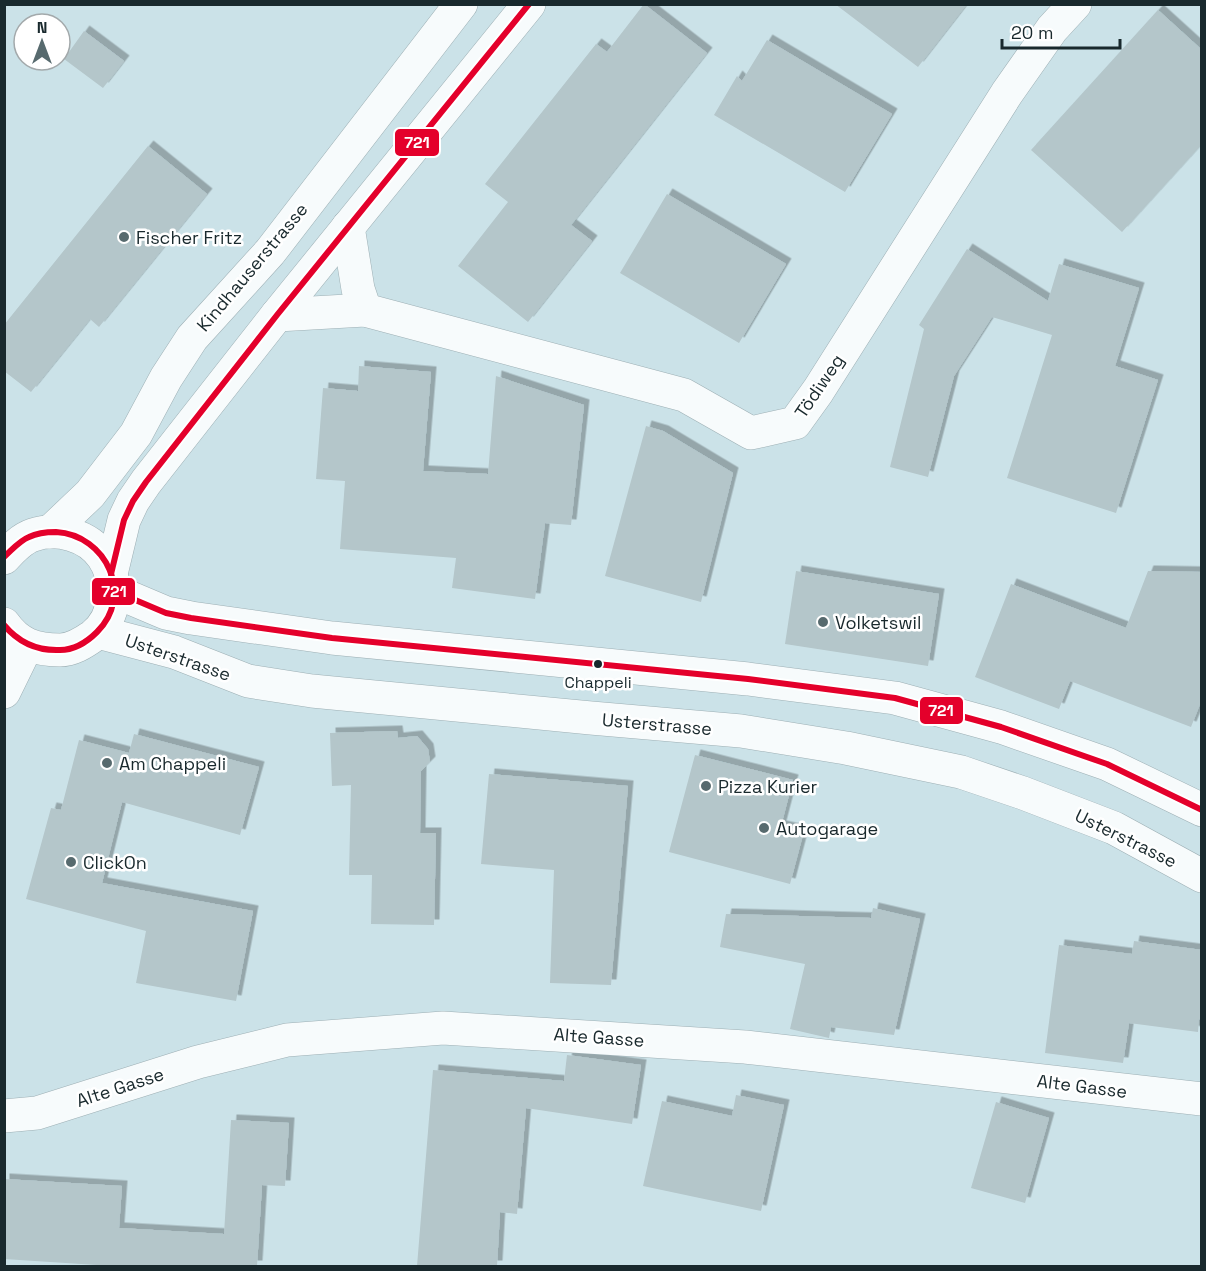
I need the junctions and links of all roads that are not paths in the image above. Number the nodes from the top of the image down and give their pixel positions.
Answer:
1 (461, 4) edge
2 (529, 4) edge
3 (1075, 4) edge
4 (348, 227) junction
5 (365, 310) junction
6 (277, 315) junction
7 (50, 531) junction
8 (8, 549) edge
9 (113, 583) junction
10 (98, 632) junction
11 (16, 634) edge
12 (4, 692) edge
13 (1202, 810) edge
14 (1202, 876) edge
15 (1202, 1099) edge
16 (4, 1116) edge

1 - 7 main road, Kindhauserstrasse
2 - 4 main road
3 - 5 main road, Tödiweg
4 - 5 main road
4 - 6 main road
5 - 6 main road, Tödiweg
6 - 9 main road
7 - 8 main road
7 - 9 main road
9 - 10 main road
9 - 13 main road
10 - 11 main road
10 - 14 main road, Usterstrasse
11 - 12 main road
15 - 16 main road, Alte Gasse

